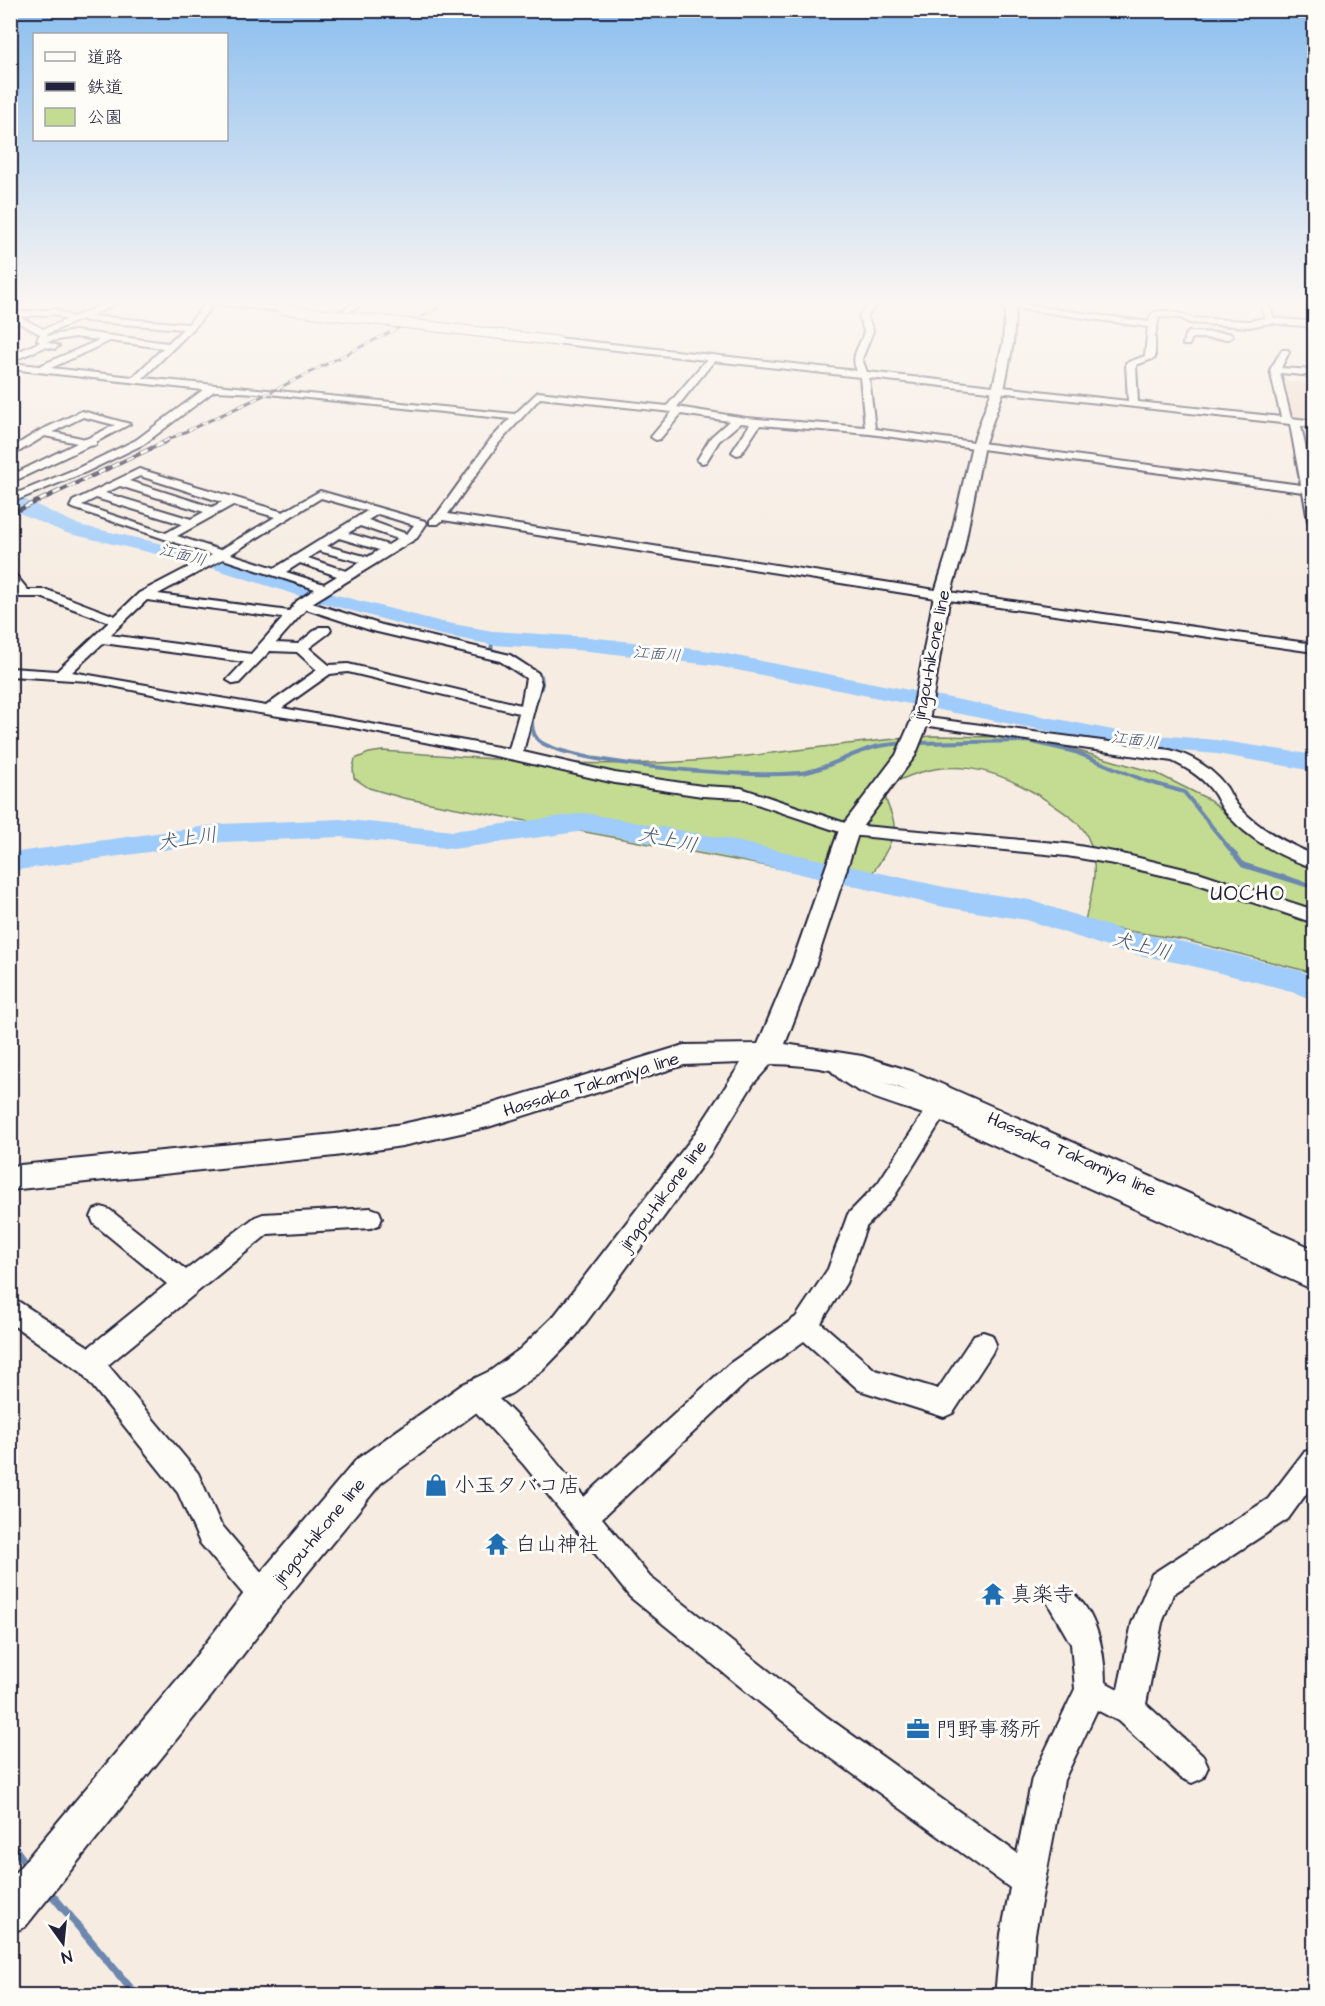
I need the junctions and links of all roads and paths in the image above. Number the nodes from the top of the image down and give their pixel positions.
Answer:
1 (204, 395) edge
2 (303, 395) edge
3 (685, 395) edge
4 (866, 395) edge
5 (997, 395) edge
6 (1040, 395) edge
7 (1133, 395) edge
8 (1283, 395) edge
9 (1133, 405) junction
10 (674, 410) junction
11 (519, 417) junction
12 (737, 420) junction
13 (757, 422) junction
14 (1291, 422) junction
15 (125, 424) junction
16 (1314, 424) edge
17 (157, 431) junction
18 (870, 431) junction
19 (44, 433) junction
20 (656, 437) dead end
21 (87, 442) junction
22 (978, 445) junction
23 (124, 450) junction
24 (737, 452) dead end
25 (12, 454) edge
26 (702, 460) dead end
27 (48, 462) junction
28 (82, 470) junction
29 (10, 482) edge
30 (119, 482) junction
31 (1309, 489) junction
32 (35, 490) junction
33 (95, 494) junction
34 (11, 500) edge
35 (232, 501) junction
36 (213, 511) junction
37 (375, 511) junction
38 (284, 516) junction
39 (441, 516) junction
40 (358, 521) junction
41 (1314, 521) edge
42 (192, 523) junction
43 (420, 527) junction
44 (338, 534) junction
45 (169, 536) junction
46 (408, 538) junction
47 (317, 547) junction
48 (388, 549) junction
49 (298, 558) junction
50 (214, 559) junction
51 (369, 561) junction
52 (275, 573) junction
53 (346, 575) junction
54 (10, 576) edge
55 (942, 595) junction
56 (144, 596) junction
57 (310, 599) junction
58 (117, 621) junction
59 (324, 630) dead end
60 (99, 638) junction
61 (266, 647) junction
62 (301, 648) junction
63 (1314, 648) edge
64 (254, 659) junction
65 (326, 670) junction
66 (10, 672) edge
67 (62, 674) junction
68 (234, 680) dead end
69 (923, 708) junction
70 (268, 711) junction
71 (527, 711) junction
72 (515, 755) junction
73 (848, 834) junction
74 (1314, 861) edge
75 (1314, 917) edge
76 (771, 1044) junction
77 (834, 1060) junction
78 (937, 1110) junction
79 (10, 1178) edge
80 (102, 1217) dead end
81 (371, 1218) dead end
82 (1314, 1263) edge
83 (1314, 1280) edge
84 (185, 1284) junction
85 (10, 1308) edge
86 (805, 1325) junction
87 (983, 1344) dead end
88 (90, 1363) junction
89 (474, 1395) junction
90 (1314, 1462) edge
91 (583, 1517) junction
92 (264, 1597) junction
93 (1062, 1602) dead end
94 (1090, 1691) junction
95 (1129, 1710) junction
96 (1192, 1767) dead end
97 (1028, 1881) junction
98 (10, 1912) edge
99 (1013, 1995) edge

1 - 17 street
2 - 11 street
3 - 10 street
4 - 18 street
5 - 22 main road, jingou-hikone line
6 - 9 street
7 - 9 street
8 - 14 street
9 - 14 street
10 - 11 street
10 - 12 street
10 - 20 street
11 - 39 street
12 - 13 street
12 - 26 street
13 - 18 street
13 - 24 street
14 - 16 street
14 - 31 street
15 - 17 street
15 - 19 street
15 - 21 street
17 - 23 street
18 - 22 street
19 - 21 street
19 - 25 street
21 - 23 street
21 - 27 street
22 - 31 street
22 - 55 main road, jingou-hikone line
23 - 28 street
25 - 27 street
27 - 28 street
27 - 29 street
28 - 32 street
29 - 32 street
30 - 33 street
30 - 35 street
30 - 36 street
31 - 41 street
32 - 34 street
33 - 42 street
33 - 45 street
35 - 36 street
35 - 38 street
36 - 42 street
37 - 38 street
37 - 40 street
37 - 43 street
38 - 50 street
39 - 43 street
39 - 55 street
40 - 44 street
40 - 46 street
42 - 45 street
43 - 46 street
44 - 47 street
44 - 48 street
45 - 50 street
46 - 48 street
47 - 49 street
47 - 51 street
48 - 51 street
49 - 52 street
49 - 53 street
50 - 52 street
50 - 56 street
51 - 53 street
52 - 57 street
53 - 57 street
54 - 58 street
55 - 63 street
55 - 69 main road, jingou-hikone line
56 - 57 street
56 - 58 street
57 - 61 street
57 - 71 street
58 - 60 street
59 - 62 street
60 - 64 street
60 - 67 street
61 - 62 street
61 - 64 street
62 - 65 street
64 - 68 street
65 - 70 street
65 - 71 street
66 - 67 street
67 - 70 street
69 - 73 main road, jingou-hikone line
69 - 74 street
70 - 72 street
71 - 72 street
72 - 73 street
73 - 75 street
73 - 76 main road, jingou-hikone line
76 - 77 main road, Hassaka Takamiya line
76 - 79 main road, Hassaka Takamiya line
76 - 89 main road, jingou-hikone line
77 - 78 street
77 - 82 main road, Hassaka Takamiya line
78 - 83 street
78 - 86 street
80 - 84 street
81 - 84 street
84 - 88 street
85 - 88 street
86 - 87 street
86 - 91 street
88 - 92 street
89 - 91 street
89 - 92 main road, jingou-hikone line
90 - 95 street
91 - 97 street
92 - 98 main road, jingou-hikone line
93 - 94 street
94 - 95 street
94 - 97 street
95 - 96 street
97 - 99 street

